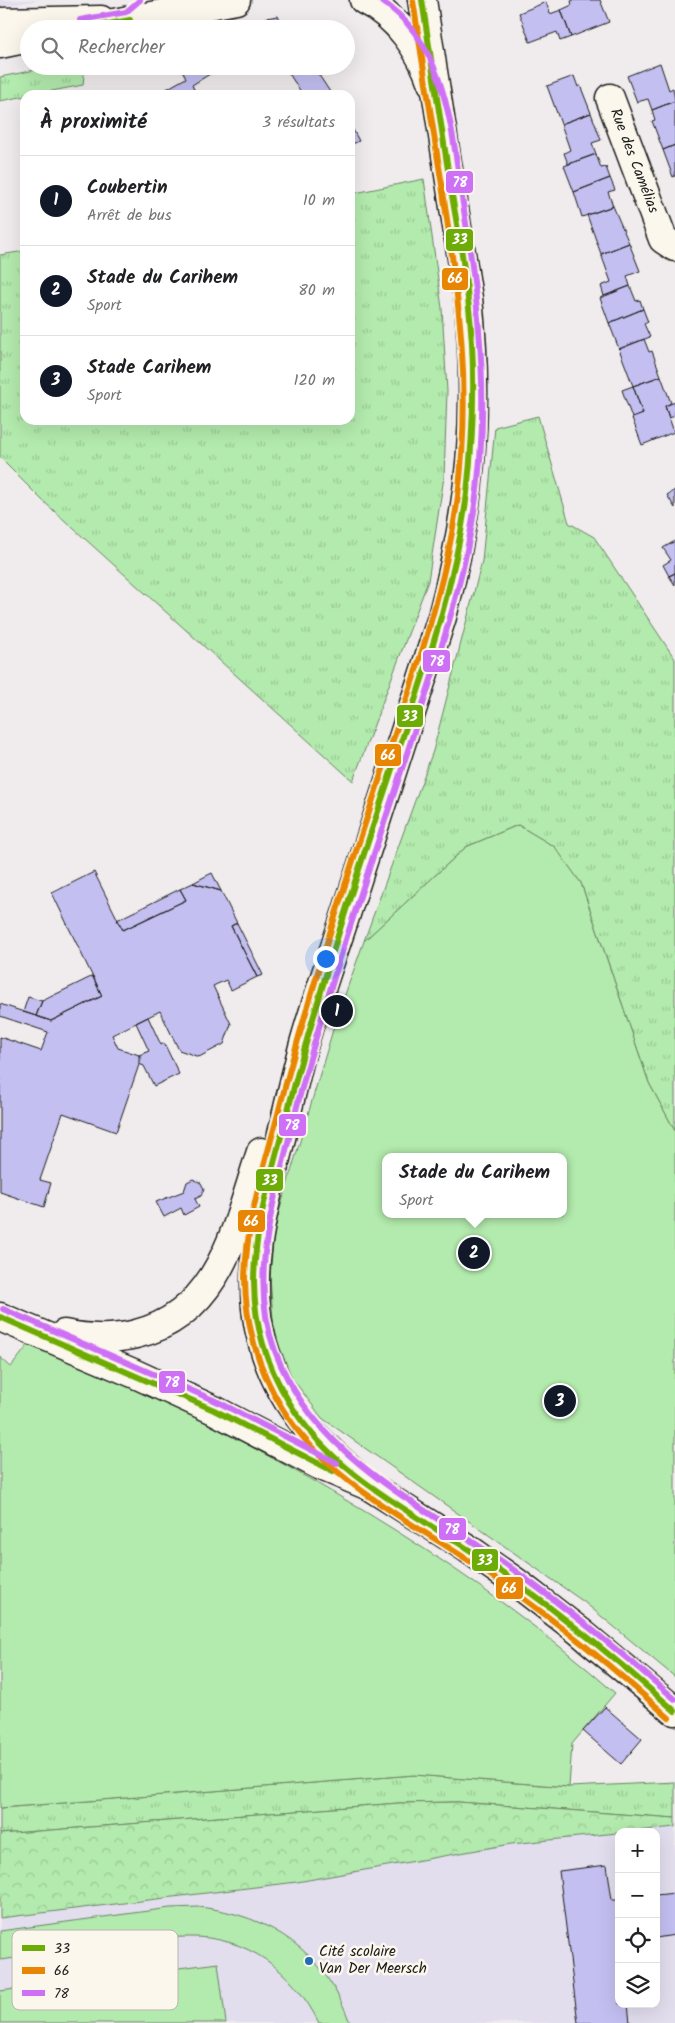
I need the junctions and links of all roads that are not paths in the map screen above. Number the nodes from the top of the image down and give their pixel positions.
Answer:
1 (236, 0) edge
2 (364, 0) edge
3 (422, 0) edge
4 (35, 20) edge
5 (130, 20) joint
6 (20, 21) edge
7 (0, 22) edge
8 (20, 40) edge
9 (0, 44) edge
10 (610, 98) dead end
11 (442, 116) junction
12 (675, 248) edge
13 (303, 1045) junction
14 (8, 1320) edge
15 (369, 1486) junction
16 (675, 1711) edge

1 - 5 street
2 - 11 street
3 - 11 street
4 - 5 street
6 - 7 street
8 - 9 street
10 - 12 street, Rue des Camélias
11 - 13 street
13 - 14 street
13 - 15 street
14 - 15 street
15 - 16 street

